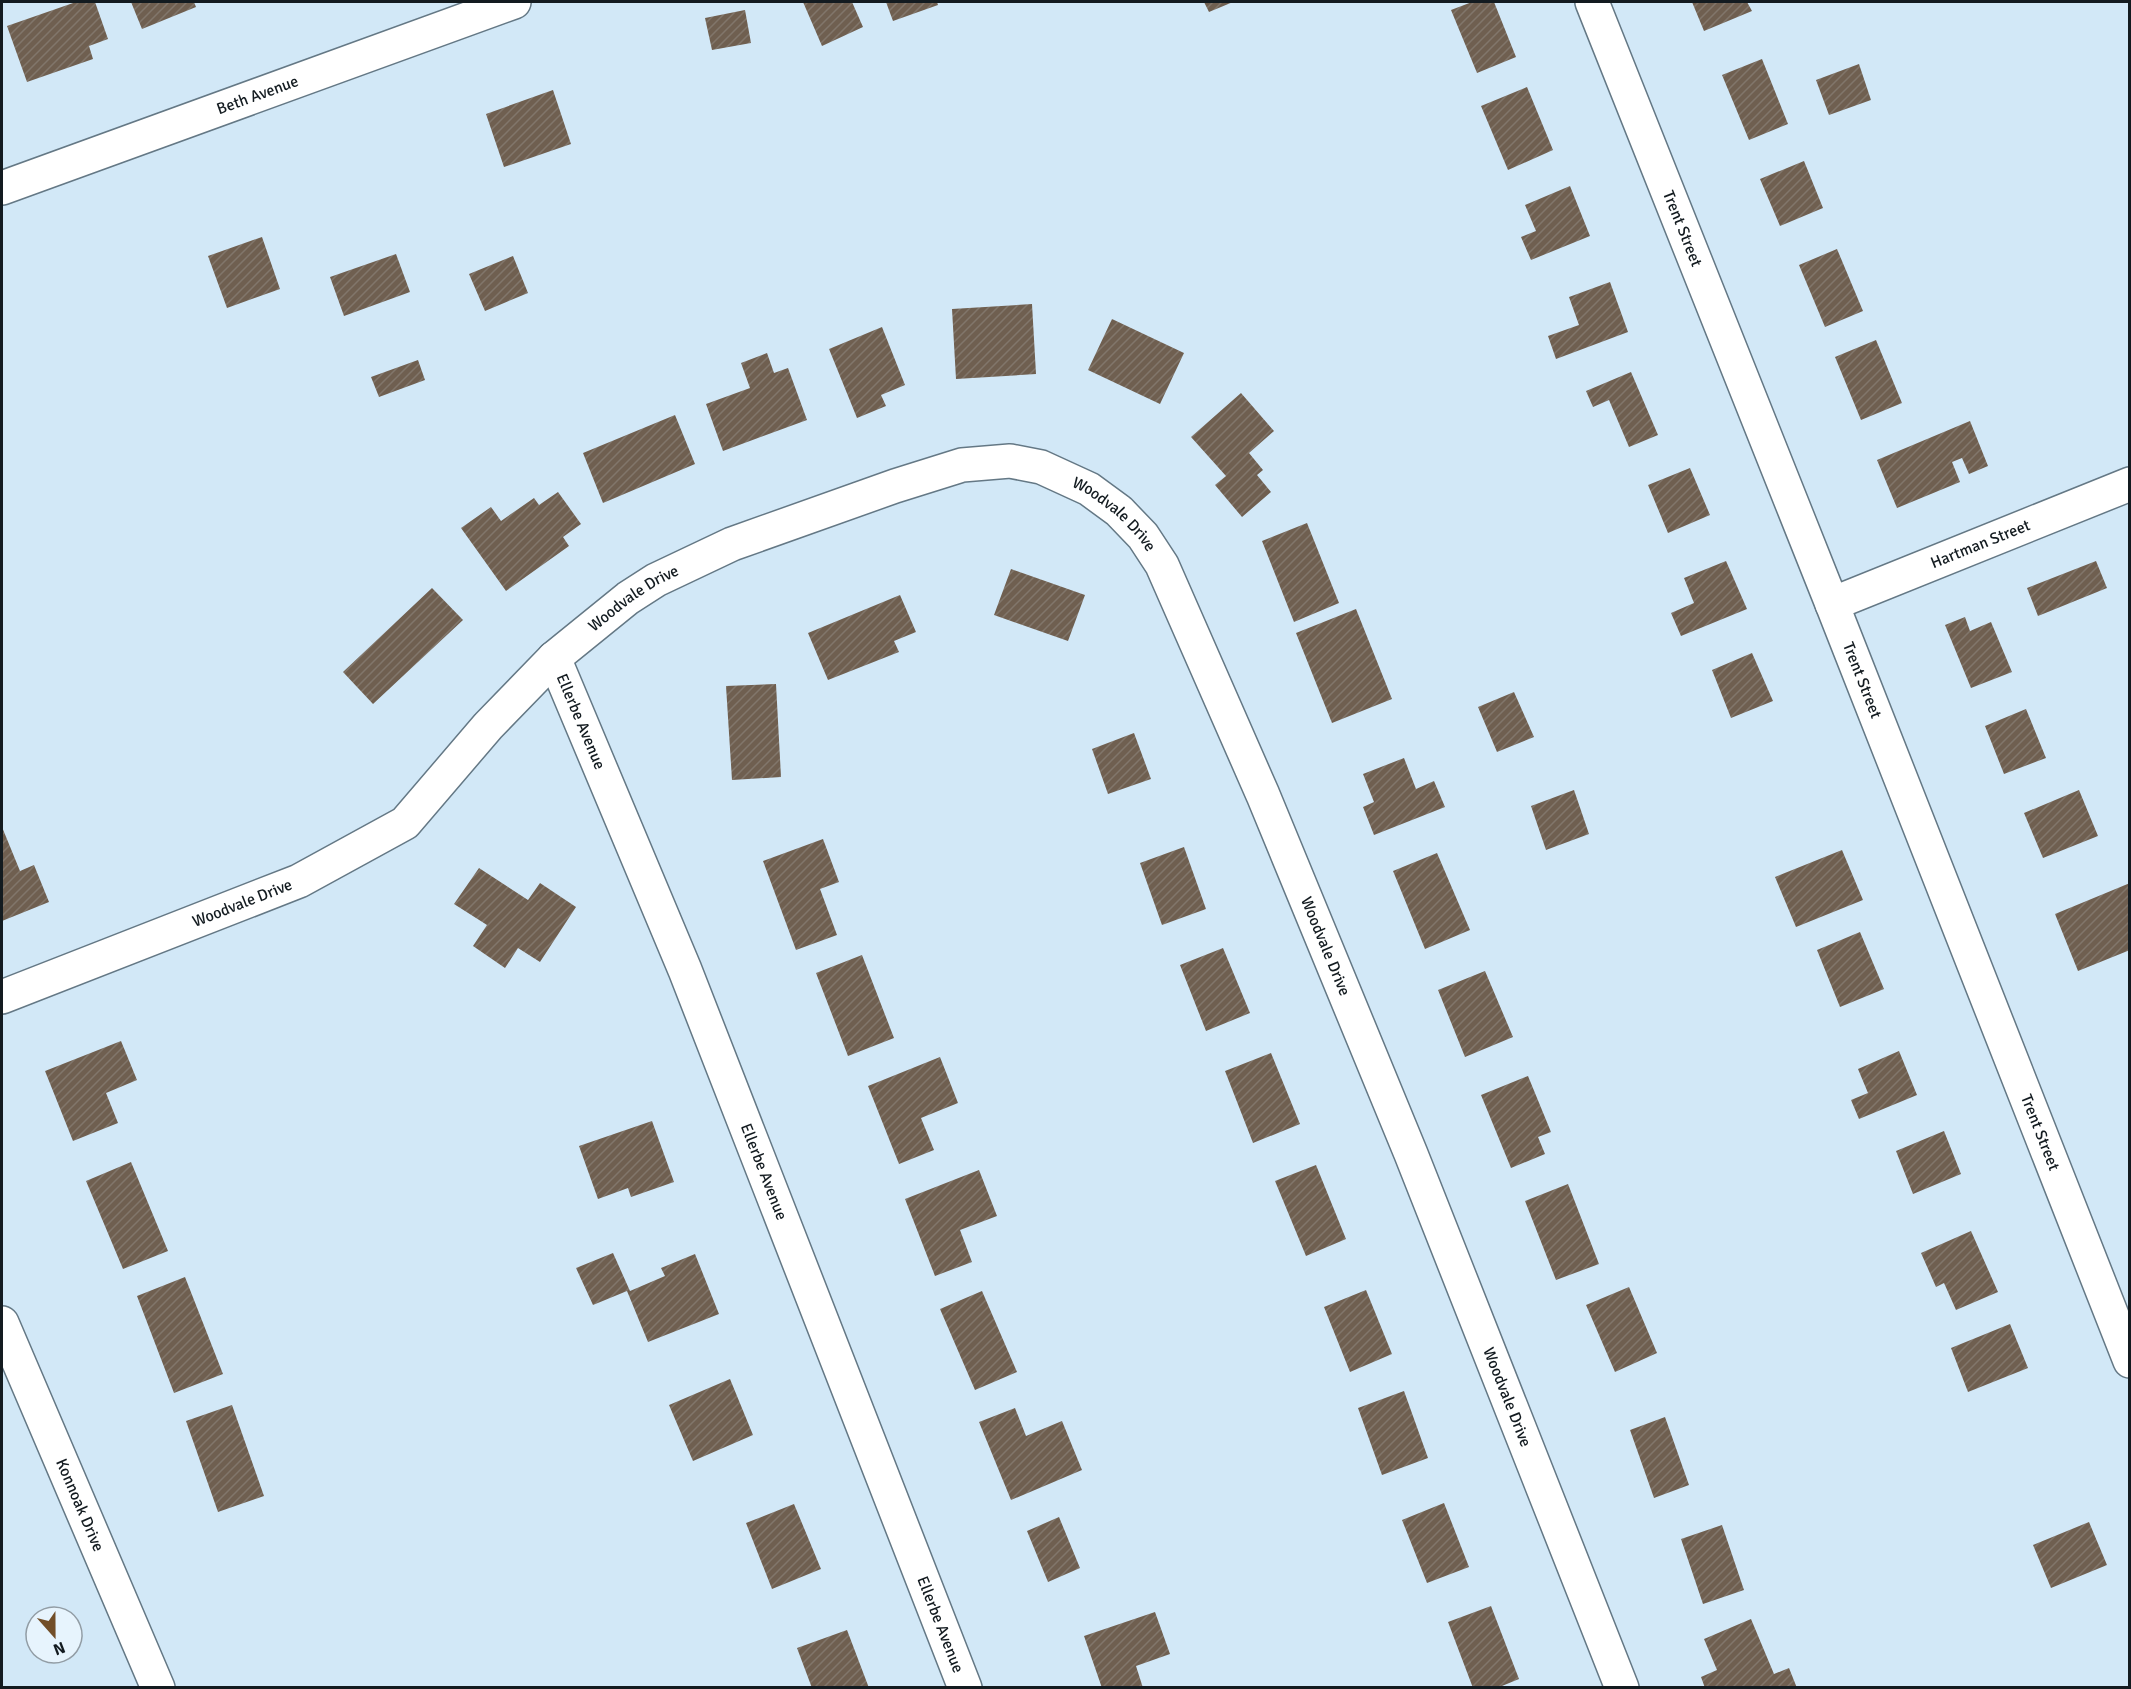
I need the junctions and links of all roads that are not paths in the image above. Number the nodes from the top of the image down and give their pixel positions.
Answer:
1 (514, 2) edge
2 (1592, 2) edge
3 (2, 188) edge
4 (2130, 484) edge
5 (1832, 604) junction
6 (554, 658) junction
7 (2, 997) edge
8 (2, 1323) edge
9 (2130, 1361) edge
10 (158, 1688) edge
11 (965, 1688) edge
12 (1622, 1688) edge

1 - 3 street, Beth Avenue
2 - 5 street, Trent Street
4 - 5 street, Hartman Street
5 - 9 street, Trent Street
6 - 7 street, Woodvale Drive
6 - 11 street, Ellerbe Avenue
6 - 12 street, Woodvale Drive
8 - 10 street, Konnoak Drive

